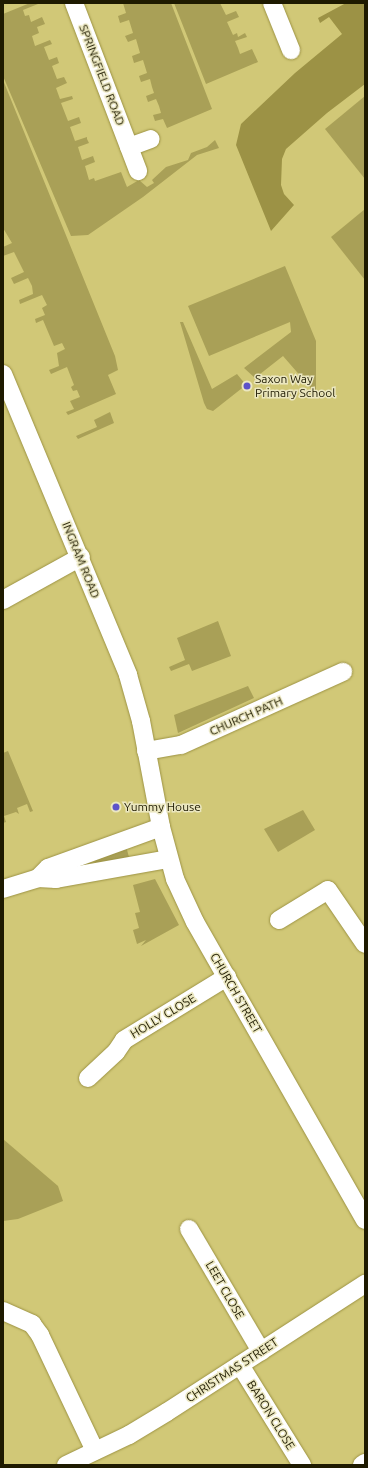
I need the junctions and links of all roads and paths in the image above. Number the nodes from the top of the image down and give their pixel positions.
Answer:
1 (74, 3) edge
2 (272, 3) edge
3 (291, 50) dead end
4 (151, 139) dead end
5 (129, 147) junction
6 (138, 171) dead end
7 (3, 374) edge
8 (81, 557) junction
9 (3, 600) edge
10 (343, 672) dead end
11 (146, 751) junction
12 (161, 827) junction
13 (168, 859) junction
14 (38, 878) junction
15 (3, 889) edge
16 (279, 920) dead end
17 (365, 944) edge
18 (228, 977) junction
19 (88, 1078) dead end
20 (365, 1220) edge
21 (189, 1229) dead end
22 (365, 1284) edge
23 (3, 1311) edge
24 (261, 1351) junction
25 (240, 1365) junction
26 (95, 1451) junction
27 (365, 1463) edge
28 (66, 1465) edge
29 (302, 1465) edge
30 (362, 1465) edge

1 - 5 street, SPRINGFIELD ROAD
2 - 3 street
4 - 5 street
5 - 6 street, SPRINGFIELD ROAD
7 - 8 street, INGRAM ROAD
8 - 9 street
8 - 11 street, INGRAM ROAD
10 - 11 street, CHURCH PATH
11 - 12 street, CHURCH STREET
12 - 13 street, CHURCH STREET
12 - 14 street
13 - 14 street
13 - 18 street, CHURCH STREET
14 - 15 street
16 - 17 street
18 - 19 street, HOLLY CLOSE
18 - 20 street, CHURCH STREET
21 - 24 street, LEET CLOSE
22 - 24 street, CHRISTMAS STREET
23 - 26 street
24 - 25 street, CHRISTMAS STREET
25 - 26 street, CHRISTMAS STREET
25 - 29 street, BARON CLOSE
26 - 28 street, CHRISTMAS STREET
27 - 30 street

